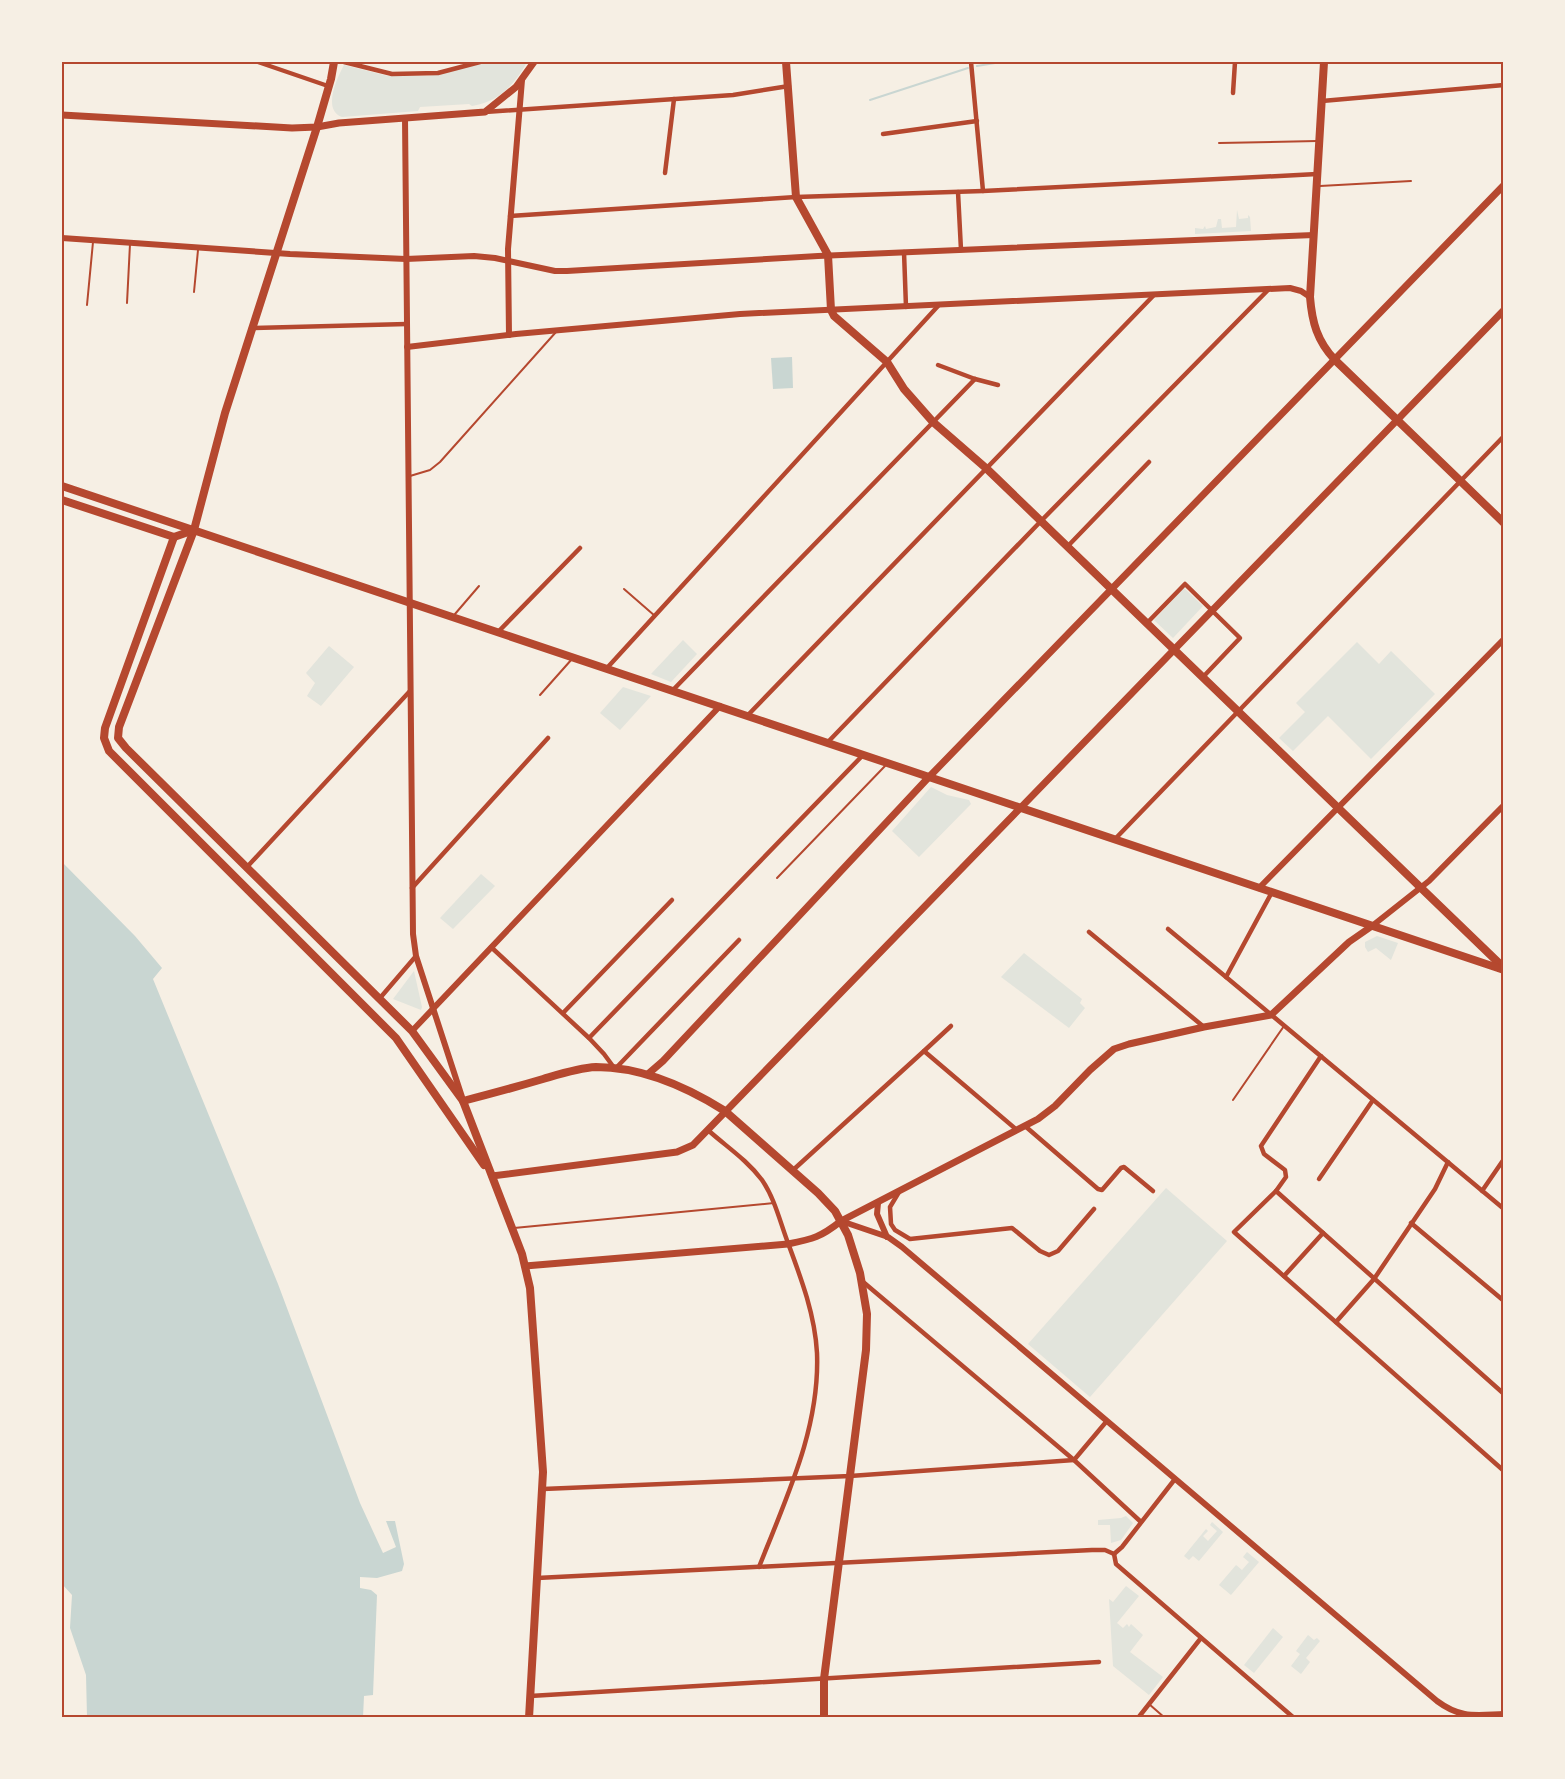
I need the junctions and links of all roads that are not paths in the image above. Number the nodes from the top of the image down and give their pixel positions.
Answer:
1 (258, 62) edge
2 (334, 62) edge
3 (344, 62) edge
4 (480, 62) edge
5 (534, 62) edge
6 (786, 62) edge
7 (971, 62) edge
8 (1235, 62) edge
9 (1324, 62) edge
10 (529, 65) edge
11 (522, 80) junction
12 (1503, 85) edge
13 (329, 86) junction
14 (789, 86) junction
15 (1233, 93) dead end
16 (674, 99) junction
17 (1322, 101) junction
18 (519, 110) junction
19 (485, 112) junction
20 (62, 115) edge
21 (405, 118) junction
22 (977, 122) junction
23 (317, 127) junction
24 (883, 134) dead end
25 (1320, 140) junction
26 (1219, 143) dead end
27 (665, 173) dead end
28 (1317, 174) junction
29 (1411, 181) dead end
30 (1503, 185) edge
31 (1317, 186) junction
32 (983, 191) junction
33 (958, 192) junction
34 (796, 197) junction
35 (510, 216) junction
36 (1314, 235) junction
37 (62, 238) edge
38 (93, 239) junction
39 (130, 244) junction
40 (198, 247) junction
41 (961, 250) junction
42 (904, 252) junction
43 (277, 253) junction
44 (828, 255) junction
45 (406, 259) junction
46 (508, 261) junction
47 (1269, 289) junction
48 (195, 292) dead end
49 (1154, 295) junction
50 (1310, 297) junction
51 (127, 303) dead end
52 (87, 305) dead end
53 (938, 306) junction
54 (906, 307) junction
55 (831, 310) junction
56 (1503, 310) edge
57 (407, 324) junction
58 (251, 328) junction
59 (558, 330) junction
60 (509, 335) junction
61 (407, 347) junction
62 (1335, 360) junction
63 (887, 362) junction
64 (938, 365) dead end
65 (975, 379) junction
66 (998, 385) dead end
67 (1397, 421) junction
68 (933, 422) junction
69 (1503, 436) edge
70 (1149, 462) dead end
71 (987, 469) junction
72 (408, 476) junction
73 (1460, 481) junction
74 (62, 486) edge
75 (62, 500) edge
76 (1041, 521) junction
77 (1503, 523) edge
78 (195, 530) junction
79 (174, 537) junction
80 (1067, 547) junction
81 (580, 548) dead end
82 (479, 586) dead end
83 (624, 589) dead end
84 (1112, 589) junction
85 (409, 602) junction
86 (1211, 610) junction
87 (453, 616) junction
88 (655, 616) junction
89 (1147, 623) junction
90 (498, 632) junction
91 (1503, 639) edge
92 (1174, 650) junction
93 (574, 657) junction
94 (607, 668) junction
95 (1203, 677) junction
96 (673, 690) junction
97 (410, 691) junction
98 (540, 695) dead end
99 (720, 706) junction
100 (1238, 711) junction
101 (748, 715) junction
102 (548, 738) dead end
103 (827, 743) junction
104 (863, 755) junction
105 (887, 764) junction
106 (928, 778) junction
107 (1503, 805) edge
108 (1337, 807) junction
109 (1020, 809) junction
110 (1116, 838) junction
111 (247, 867) junction
112 (777, 878) dead end
113 (412, 888) junction
114 (1259, 888) junction
115 (1419, 888) junction
116 (1272, 892) junction
117 (672, 900) dead end
118 (1372, 926) junction
119 (1168, 928) dead end
120 (1089, 932) dead end
121 (739, 940) dead end
122 (491, 947) junction
123 (416, 956) junction
124 (1503, 969) edge
125 (1226, 977) junction
126 (380, 998) junction
127 (433, 1009) junction
128 (563, 1013) junction
129 (1271, 1015) junction
130 (951, 1026) dead end
131 (1284, 1026) junction
132 (1204, 1027) junction
133 (412, 1031) junction
134 (589, 1038) junction
135 (924, 1051) junction
136 (1321, 1056) junction
137 (615, 1069) junction
138 (648, 1074) junction
139 (1233, 1100) dead end
140 (1373, 1100) junction
141 (463, 1101) junction
142 (725, 1111) junction
143 (1021, 1128) junction
144 (709, 1131) junction
145 (1503, 1160) edge
146 (1448, 1162) junction
147 (792, 1171) junction
148 (492, 1176) junction
149 (1319, 1179) dead end
150 (1154, 1191) dead end
151 (1276, 1191) junction
152 (1482, 1191) junction
153 (899, 1192) junction
154 (774, 1203) junction
155 (878, 1203) junction
156 (1094, 1209) dead end
157 (1503, 1209) edge
158 (841, 1221) junction
159 (1411, 1223) junction
160 (512, 1228) junction
161 (1323, 1233) junction
162 (888, 1237) junction
163 (910, 1239) junction
164 (788, 1244) junction
165 (902, 1247) junction
166 (525, 1266) junction
167 (1284, 1276) junction
168 (1374, 1279) junction
169 (862, 1281) junction
170 (1503, 1301) edge
171 (1336, 1322) junction
172 (1503, 1394) edge
173 (1106, 1422) junction
174 (1074, 1460) junction
175 (1503, 1471) edge
176 (850, 1476) junction
177 (794, 1479) junction
178 (1175, 1479) junction
179 (543, 1489) junction
180 (1141, 1522) junction
181 (1114, 1554) junction
182 (838, 1563) junction
183 (759, 1567) junction
184 (537, 1578) junction
185 (1201, 1638) junction
186 (1099, 1662) dead end
187 (824, 1679) junction
188 (530, 1696) junction
189 (1149, 1704) junction
190 (1503, 1714) edge
191 (529, 1718) edge
192 (824, 1718) edge
193 (1138, 1718) edge
194 (1165, 1718) edge
195 (1294, 1718) edge

1 - 13 street
2 - 13 main road
3 - 4 street
5 - 10 main road
6 - 14 main road
7 - 22 street
8 - 15 street
9 - 17 main road
10 - 11 main road
11 - 18 street
11 - 19 main road
12 - 17 street
13 - 23 main road
14 - 16 street
14 - 34 main road
16 - 18 street
16 - 27 street
17 - 25 main road
18 - 19 street
18 - 35 street
19 - 21 main road
20 - 23 main road
21 - 23 main road
21 - 45 street
22 - 24 street
22 - 32 street
23 - 43 main road
25 - 26 lane
25 - 28 main road
28 - 31 main road
28 - 32 street
29 - 31 lane
30 - 62 main road
31 - 36 main road
32 - 33 street
33 - 34 street
33 - 41 street
34 - 35 street
34 - 44 main road
35 - 46 street
36 - 41 street
36 - 50 main road
37 - 38 street
38 - 39 street
38 - 52 lane
39 - 40 street
39 - 51 lane
40 - 43 street
40 - 48 lane
41 - 42 street
42 - 44 street
42 - 54 street
43 - 45 street
43 - 58 main road
44 - 46 street
44 - 55 main road
45 - 46 street
45 - 57 street
46 - 60 street
47 - 49 street
47 - 50 street
47 - 76 street
49 - 53 street
49 - 71 street
50 - 62 main road
53 - 54 street
53 - 63 street
54 - 55 street
55 - 59 street
55 - 63 main road
56 - 67 main road
57 - 58 street
57 - 61 street
58 - 78 main road
59 - 60 street
59 - 72 lane
60 - 61 street
61 - 72 street
62 - 67 main road
62 - 84 main road
63 - 68 main road
63 - 88 street
64 - 65 street
65 - 66 street
65 - 68 street
67 - 73 main road
67 - 86 main road
68 - 71 main road
68 - 96 street
69 - 73 street
70 - 80 street
71 - 76 main road
71 - 101 street
72 - 85 street
73 - 77 main road
73 - 100 street
74 - 78 main road
75 - 79 main road
76 - 80 main road
76 - 103 street
78 - 79 main road
78 - 85 main road
78 - 111 main road
79 - 148 main road
80 - 84 main road
81 - 90 street
82 - 87 lane
83 - 88 lane
84 - 89 main road
84 - 106 main road
85 - 87 main road
85 - 97 street
86 - 89 street
86 - 92 main road
86 - 95 street
87 - 90 main road
88 - 94 street
89 - 92 main road
90 - 93 main road
91 - 108 street
92 - 95 main road
92 - 109 main road
93 - 94 main road
93 - 98 lane
94 - 96 main road
95 - 100 main road
96 - 99 main road
97 - 111 street
97 - 113 street
99 - 101 main road
99 - 122 street
100 - 108 main road
100 - 110 street
101 - 103 main road
102 - 113 street
103 - 104 main road
104 - 105 main road
104 - 134 street
105 - 106 main road
105 - 112 lane
106 - 109 main road
106 - 138 main road
107 - 115 street
108 - 114 street
108 - 115 main road
109 - 110 main road
109 - 142 main road
110 - 114 main road
111 - 126 main road
113 - 123 street
114 - 116 main road
115 - 118 street
115 - 124 main road
116 - 118 main road
116 - 125 street
117 - 128 street
118 - 124 main road
118 - 129 main road
119 - 125 street
120 - 132 street
121 - 137 street
122 - 127 street
122 - 128 street
123 - 126 street
123 - 127 street
125 - 129 street
126 - 133 main road
127 - 133 street
127 - 141 street
128 - 134 street
129 - 131 street
129 - 132 main road
130 - 135 street
131 - 136 street
131 - 139 lane
132 - 143 main road
133 - 141 main road
134 - 137 street
135 - 143 street
135 - 147 street
136 - 140 street
136 - 151 street
137 - 138 main road
137 - 141 main road
138 - 142 main road
140 - 146 street
140 - 149 street
141 - 148 main road
142 - 144 main road
142 - 147 main road
143 - 150 street
143 - 153 main road
144 - 148 main road
144 - 154 street
145 - 152 street
146 - 152 street
146 - 159 street
147 - 158 main road
148 - 160 main road
151 - 161 street
151 - 167 street
152 - 157 street
153 - 155 main road
153 - 163 street
154 - 160 lane
154 - 164 street
155 - 158 main road
155 - 162 street
156 - 163 street
158 - 162 street
158 - 164 main road
158 - 169 main road
159 - 168 street
159 - 170 street
160 - 166 main road
161 - 167 street
161 - 168 street
162 - 165 street
163 - 165 street
164 - 166 main road
164 - 177 street
165 - 173 street
166 - 179 main road
167 - 171 street
168 - 171 street
168 - 172 street
169 - 174 street
169 - 176 main road
171 - 175 street
173 - 174 street
173 - 178 street
174 - 176 street
174 - 180 street
176 - 177 street
176 - 182 main road
177 - 179 street
177 - 183 street
178 - 180 street
178 - 190 street
179 - 184 main road
180 - 181 street
181 - 182 street
181 - 185 street
182 - 183 street
182 - 187 main road
183 - 184 street
184 - 188 main road
185 - 189 street
185 - 195 street
186 - 187 street
187 - 188 street
187 - 192 main road
188 - 191 main road
189 - 193 street
189 - 194 lane

